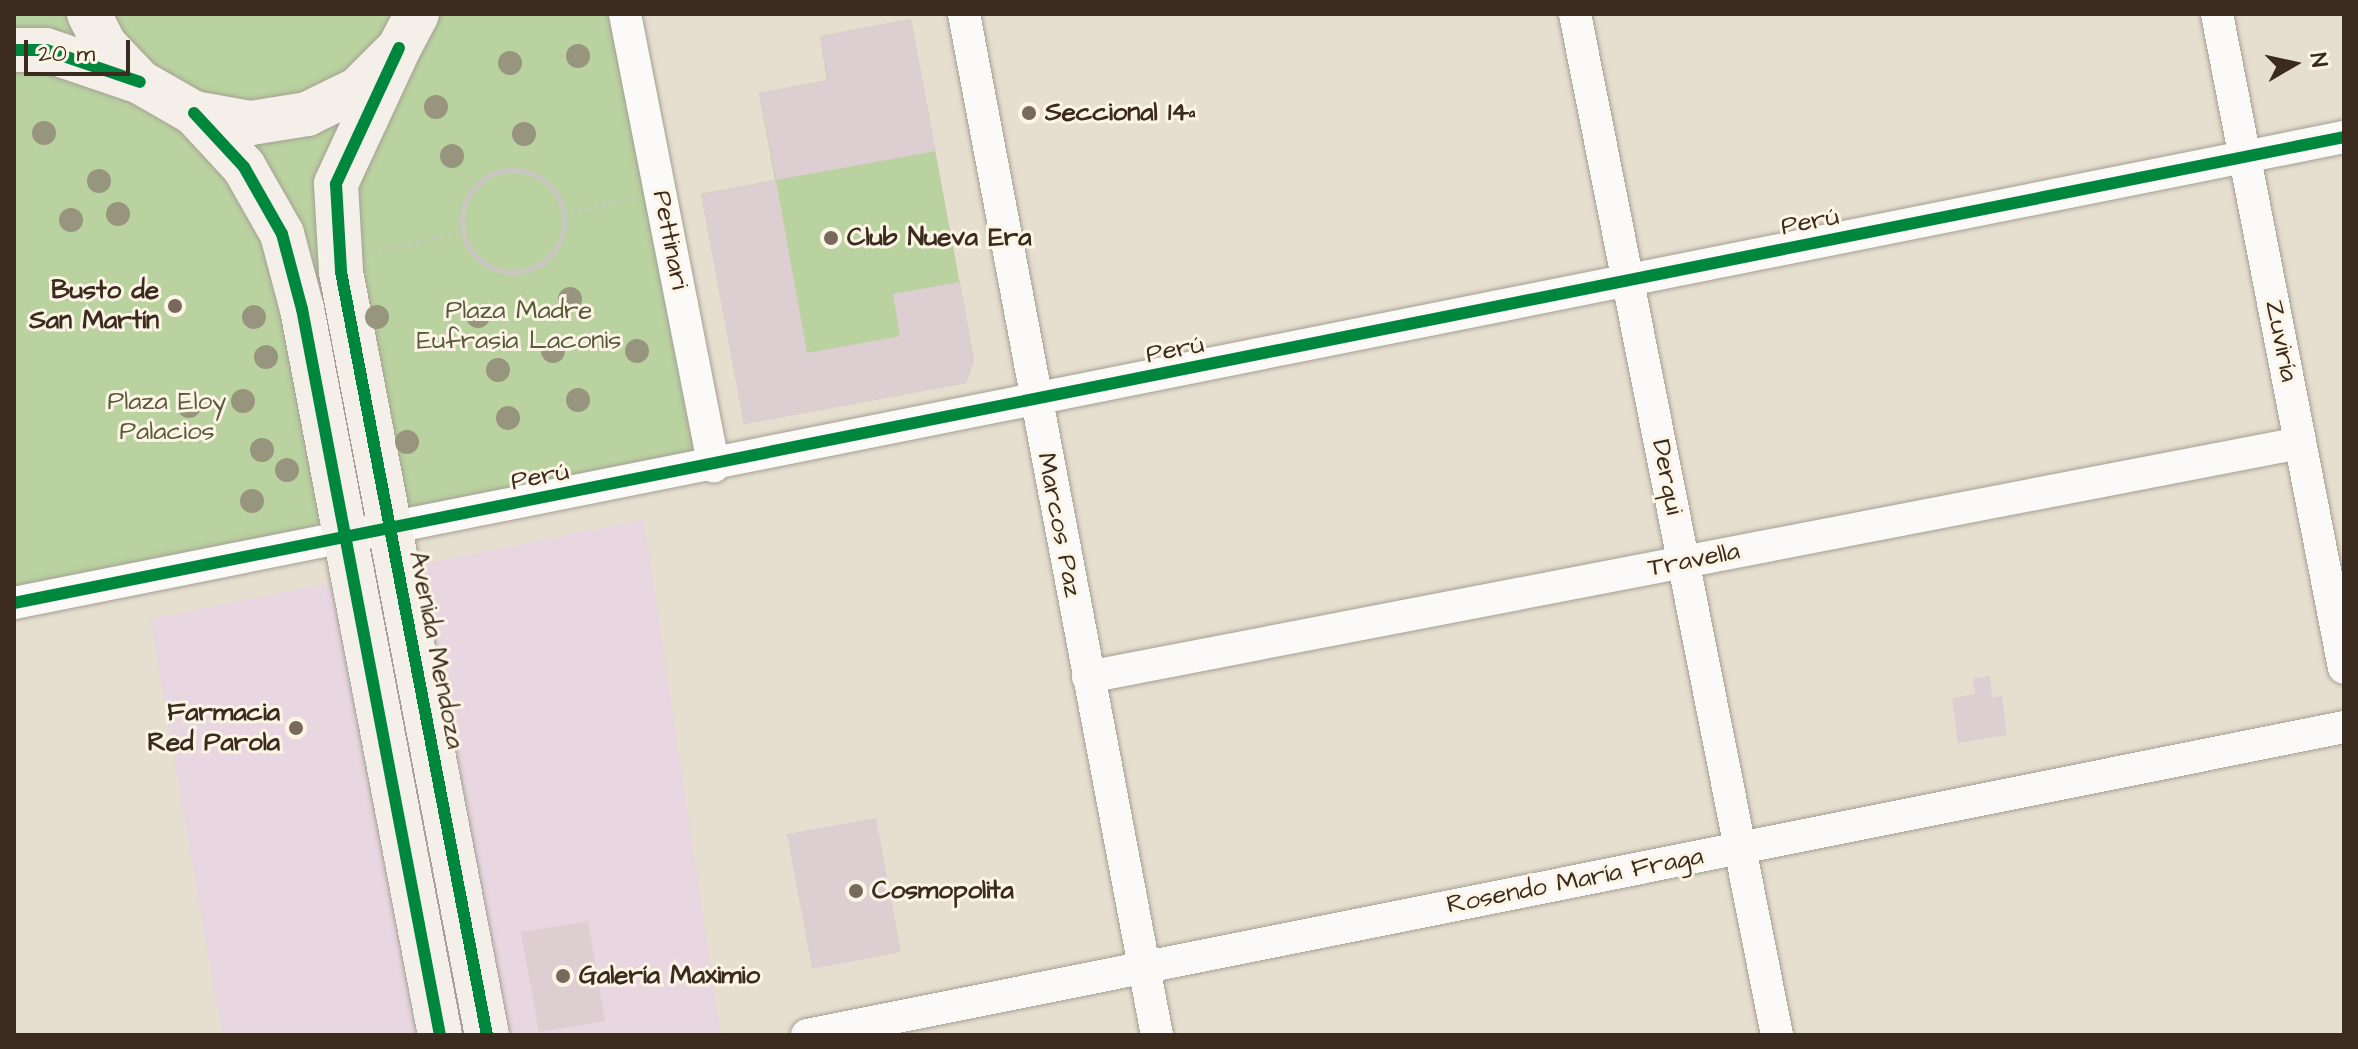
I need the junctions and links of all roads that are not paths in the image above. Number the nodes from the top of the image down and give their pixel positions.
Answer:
1 (89, 14) edge
2 (625, 14) edge
3 (964, 14) edge
4 (1575, 14) edge
5 (2217, 14) edge
6 (408, 31) edge
7 (14, 50) edge
8 (140, 82) junction
9 (194, 113) junction
10 (2344, 137) edge
11 (2245, 157) junction
12 (1628, 282) junction
13 (1035, 400) junction
14 (2300, 443) junction
15 (714, 466) junction
16 (390, 529) junction
17 (346, 538) junction
18 (1684, 563) junction
19 (14, 603) edge
20 (2344, 668) edge
21 (1088, 677) junction
22 (2344, 727) edge
23 (1740, 848) junction
24 (1144, 967) junction
25 (440, 1035) edge
26 (487, 1035) edge
27 (807, 1035) edge
28 (1157, 1035) edge
29 (1777, 1035) edge

1 - 8 main road
2 - 15 street, Pettinari
3 - 13 street, Marcos Paz
4 - 12 street, Derqui
5 - 11 street, Zuviría
6 - 9 main road
6 - 16 main road, Avenida Mendoza
7 - 8 main road
8 - 9 main road
9 - 17 main road
10 - 11 street, Perú
11 - 12 street, Perú
11 - 14 street, Zuviría
12 - 13 street, Perú
12 - 18 street, Derqui
13 - 15 street, Perú
13 - 21 street, Marcos Paz
14 - 18 street, Travella
14 - 20 street, Zuviría
15 - 16 street, Perú
16 - 17 street, Perú
16 - 26 main road, Avenida Mendoza
17 - 19 street, Perú
17 - 25 main road
18 - 21 street, Travella
18 - 23 street, Derqui
21 - 24 street, Marcos Paz
22 - 23 street, Rosendo María Fraga
23 - 24 street, Rosendo María Fraga
23 - 29 street, Derqui
24 - 27 street, Rosendo María Fraga
24 - 28 street, Marcos Paz

